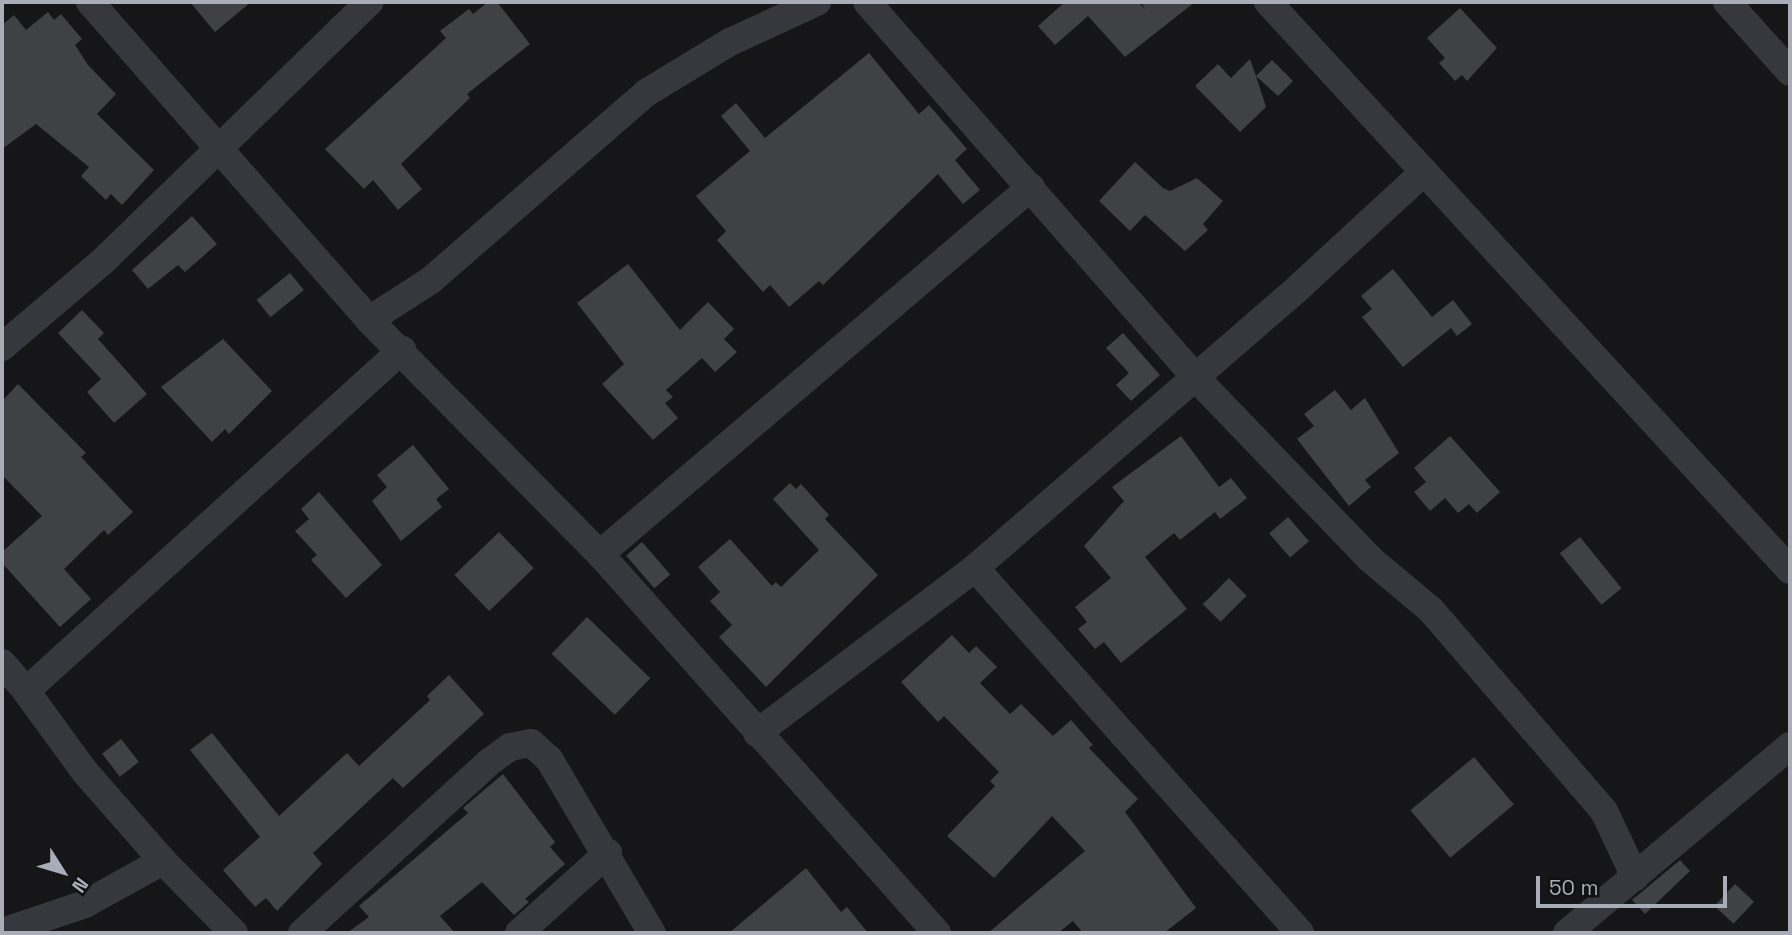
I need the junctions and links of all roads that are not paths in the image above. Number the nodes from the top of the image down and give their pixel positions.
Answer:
1 (90, 2) edge
2 (369, 2) edge
3 (817, 2) edge
4 (867, 2) edge
5 (1268, 2) edge
6 (1727, 2) edge
7 (1790, 72) edge
8 (216, 146) junction
9 (1424, 172) junction
10 (1031, 187) junction
11 (369, 320) junction
12 (2, 347) edge
13 (402, 350) junction
14 (1195, 377) junction
15 (600, 554) junction
16 (975, 568) junction
17 (1790, 570) edge
18 (2, 663) edge
19 (26, 691) junction
20 (757, 733) junction
21 (1790, 746) edge
22 (608, 853) junction
23 (163, 861) junction
24 (1635, 877) junction
25 (2, 932) edge
26 (234, 933) edge
27 (302, 933) edge
28 (519, 933) edge
29 (652, 933) edge
30 (937, 933) edge
31 (1300, 933) edge
32 (1567, 933) edge

1 - 8 street
2 - 8 street
3 - 11 street
4 - 10 street
5 - 9 street
6 - 7 street
8 - 11 street
8 - 12 street
9 - 14 street
9 - 17 street
10 - 14 street
10 - 15 street
11 - 13 street
13 - 15 street
13 - 19 street
14 - 16 street
14 - 24 street
15 - 20 street
16 - 20 street
16 - 31 street
18 - 19 street
19 - 23 street
20 - 30 street
21 - 24 street
22 - 27 street
22 - 28 street
22 - 29 street
23 - 25 street
23 - 26 street
24 - 32 street

